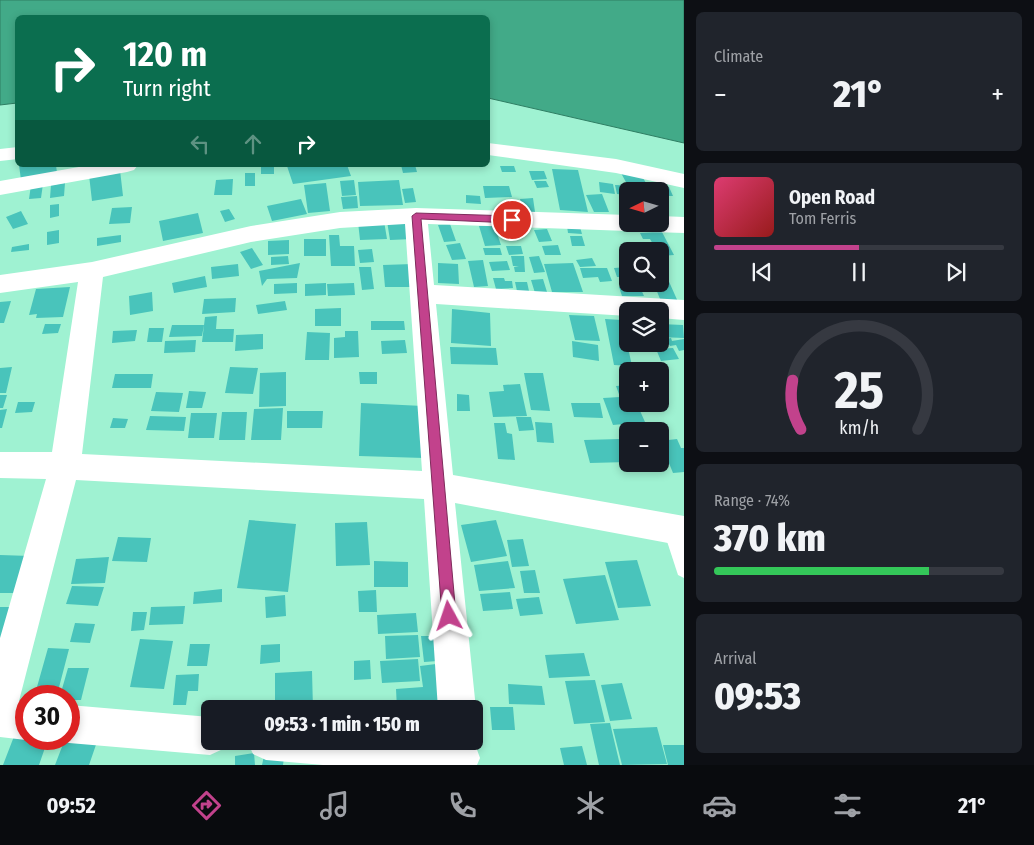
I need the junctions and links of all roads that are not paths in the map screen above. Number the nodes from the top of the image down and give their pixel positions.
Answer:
1 (490, 149) edge
2 (15, 153) edge
3 (0, 156) edge
4 (106, 167) edge
5 (63, 171) edge
6 (684, 181) edge
7 (0, 188) edge
8 (416, 216) junction
9 (619, 223) edge
10 (669, 225) edge
11 (684, 225) edge
12 (92, 271) junction
13 (0, 284) edge
14 (422, 294) junction
15 (684, 310) edge
16 (0, 465) edge
17 (65, 466) junction
18 (438, 486) junction
19 (678, 530) edge
20 (684, 569) edge
21 (456, 700) edge
22 (0, 702) edge
23 (0, 718) edge
24 (15, 719) edge
25 (80, 725) edge
26 (201, 735) edge
27 (391, 750) edge
28 (461, 755) edge

1 - 6 street
2 - 3 street
4 - 5 street
5 - 7 street
8 - 9 street
8 - 12 street
8 - 14 street
10 - 11 street
12 - 13 street
12 - 17 street
14 - 15 street
14 - 18 street
16 - 17 street
17 - 18 street
17 - 22 street
18 - 19 street
18 - 21 street
19 - 20 lane
23 - 24 street
25 - 26 street
27 - 28 street

